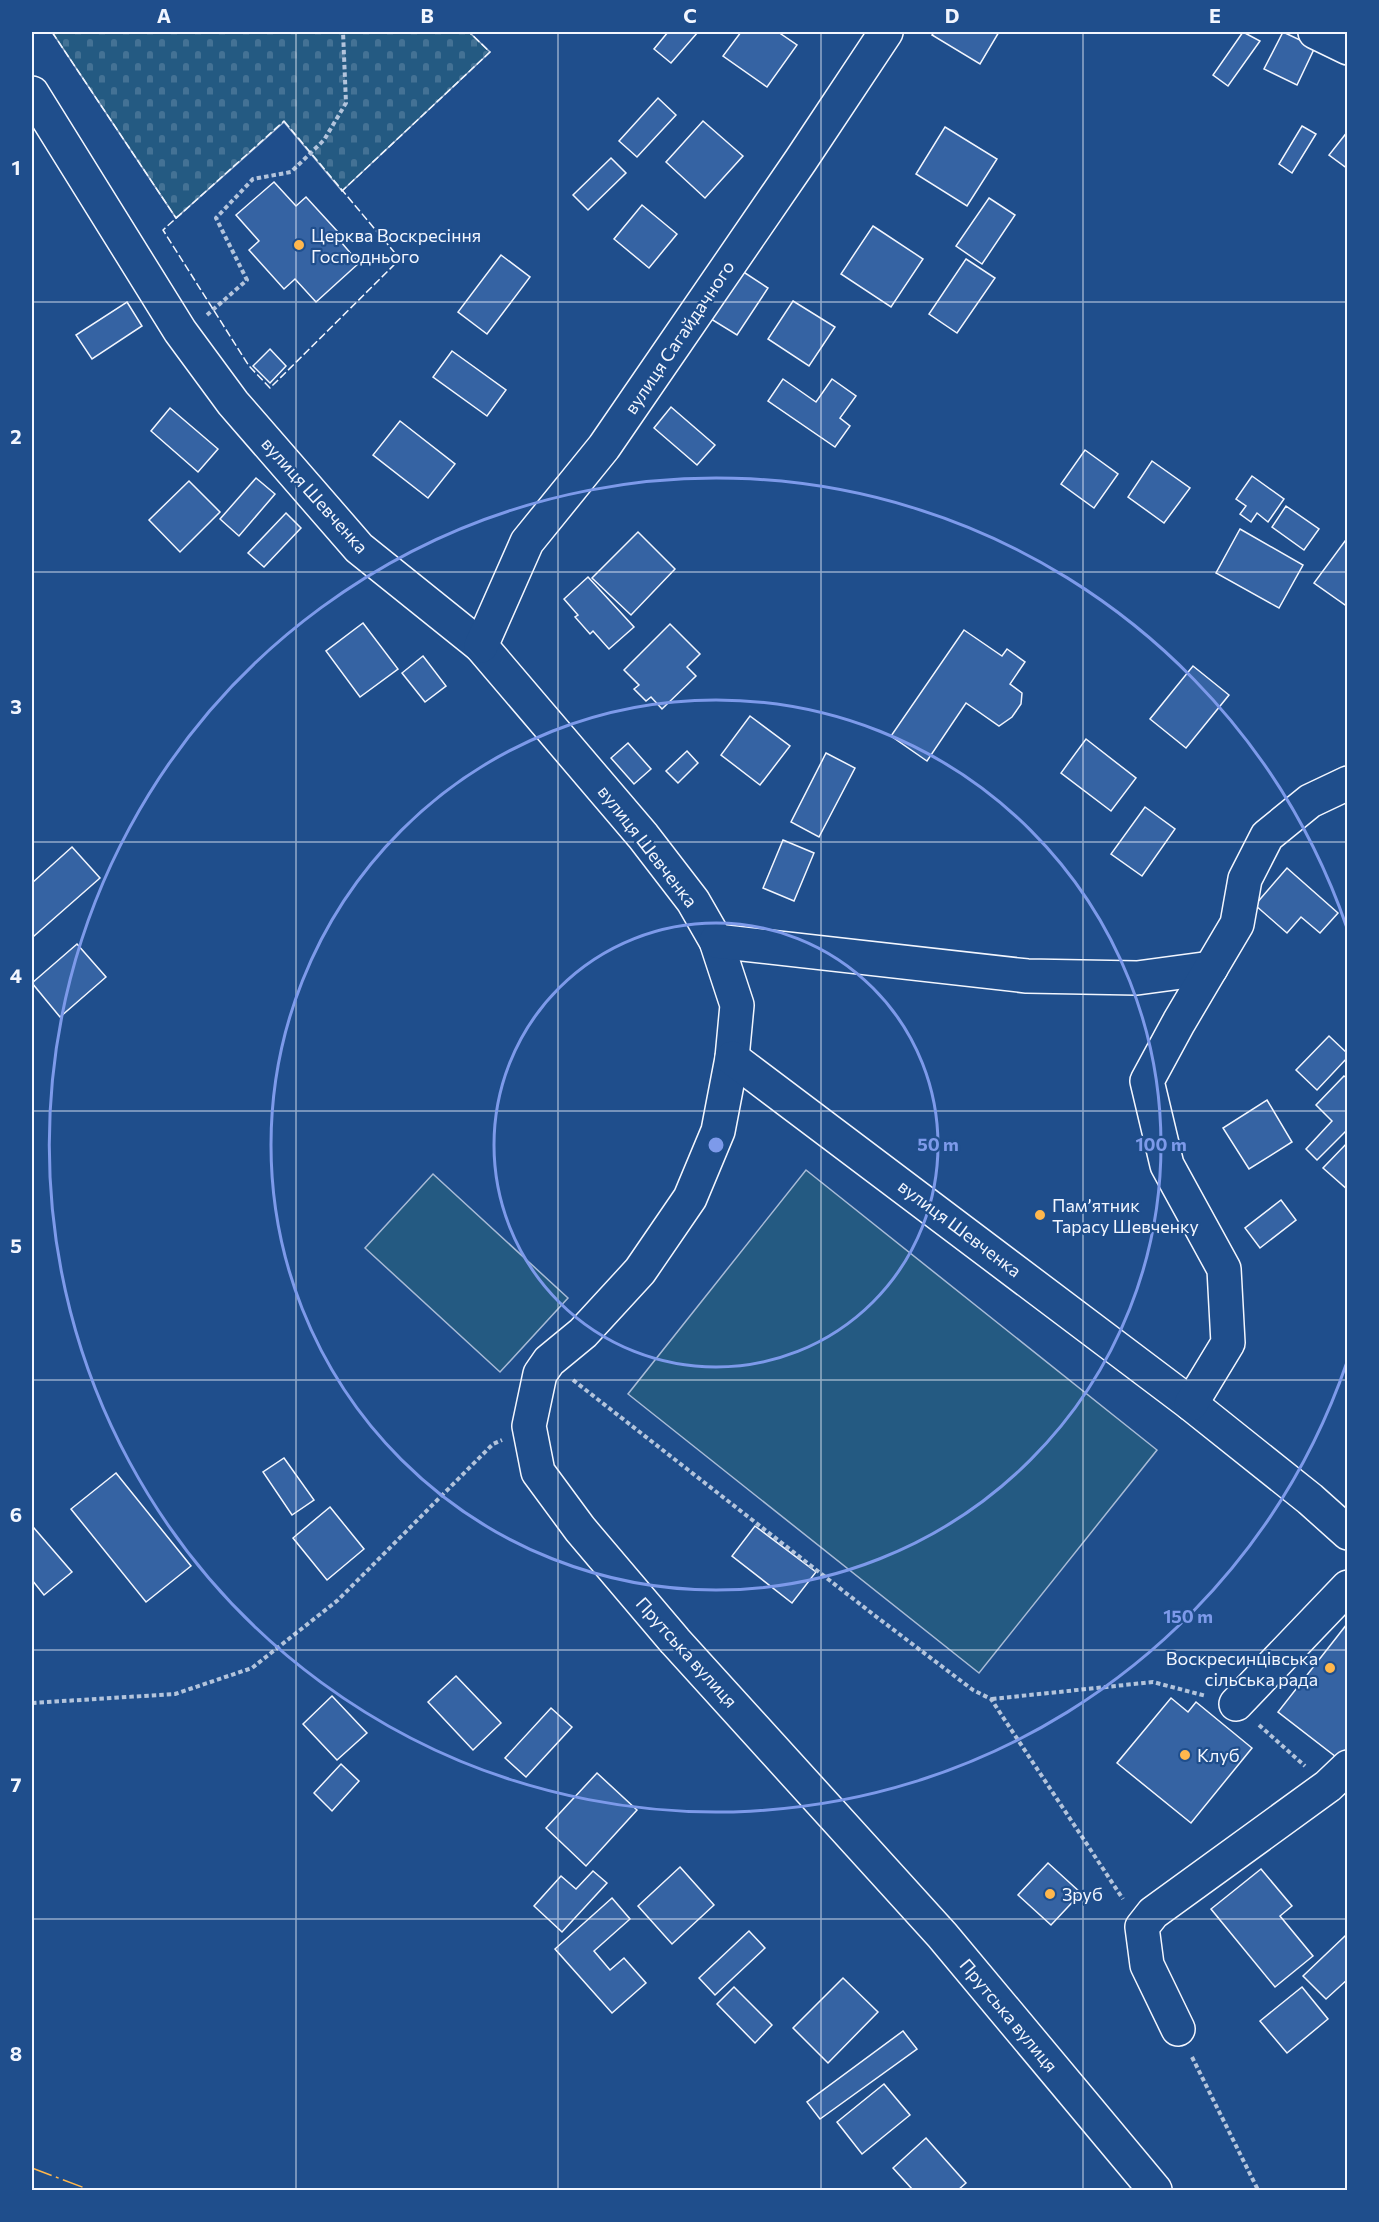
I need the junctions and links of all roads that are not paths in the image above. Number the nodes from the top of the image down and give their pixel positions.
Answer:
1 (886, 32) edge
2 (1315, 32) edge
3 (1347, 48) edge
4 (32, 93) edge
5 (481, 646) junction
6 (1347, 783) edge
7 (716, 942) junction
8 (1211, 968) junction
9 (732, 1058) junction
10 (1191, 1404) junction
11 (1347, 1533) edge
12 (1347, 1587) edge
13 (1236, 1704) road end
14 (1338, 1777) edge
15 (1178, 2029) road end
16 (1155, 2190) edge

1 - 5 street, вулиця Сагайдачного
2 - 3 street
4 - 5 street, вулиця Шевченка
5 - 7 street, вулиця Шевченка
6 - 8 street
7 - 8 street
7 - 9 street, вулиця Шевченка
8 - 10 street
9 - 10 street, вулиця Шевченка
9 - 16 street, Прутська вулиця
10 - 11 street, вулиця Шевченка
12 - 13 street
14 - 15 street

